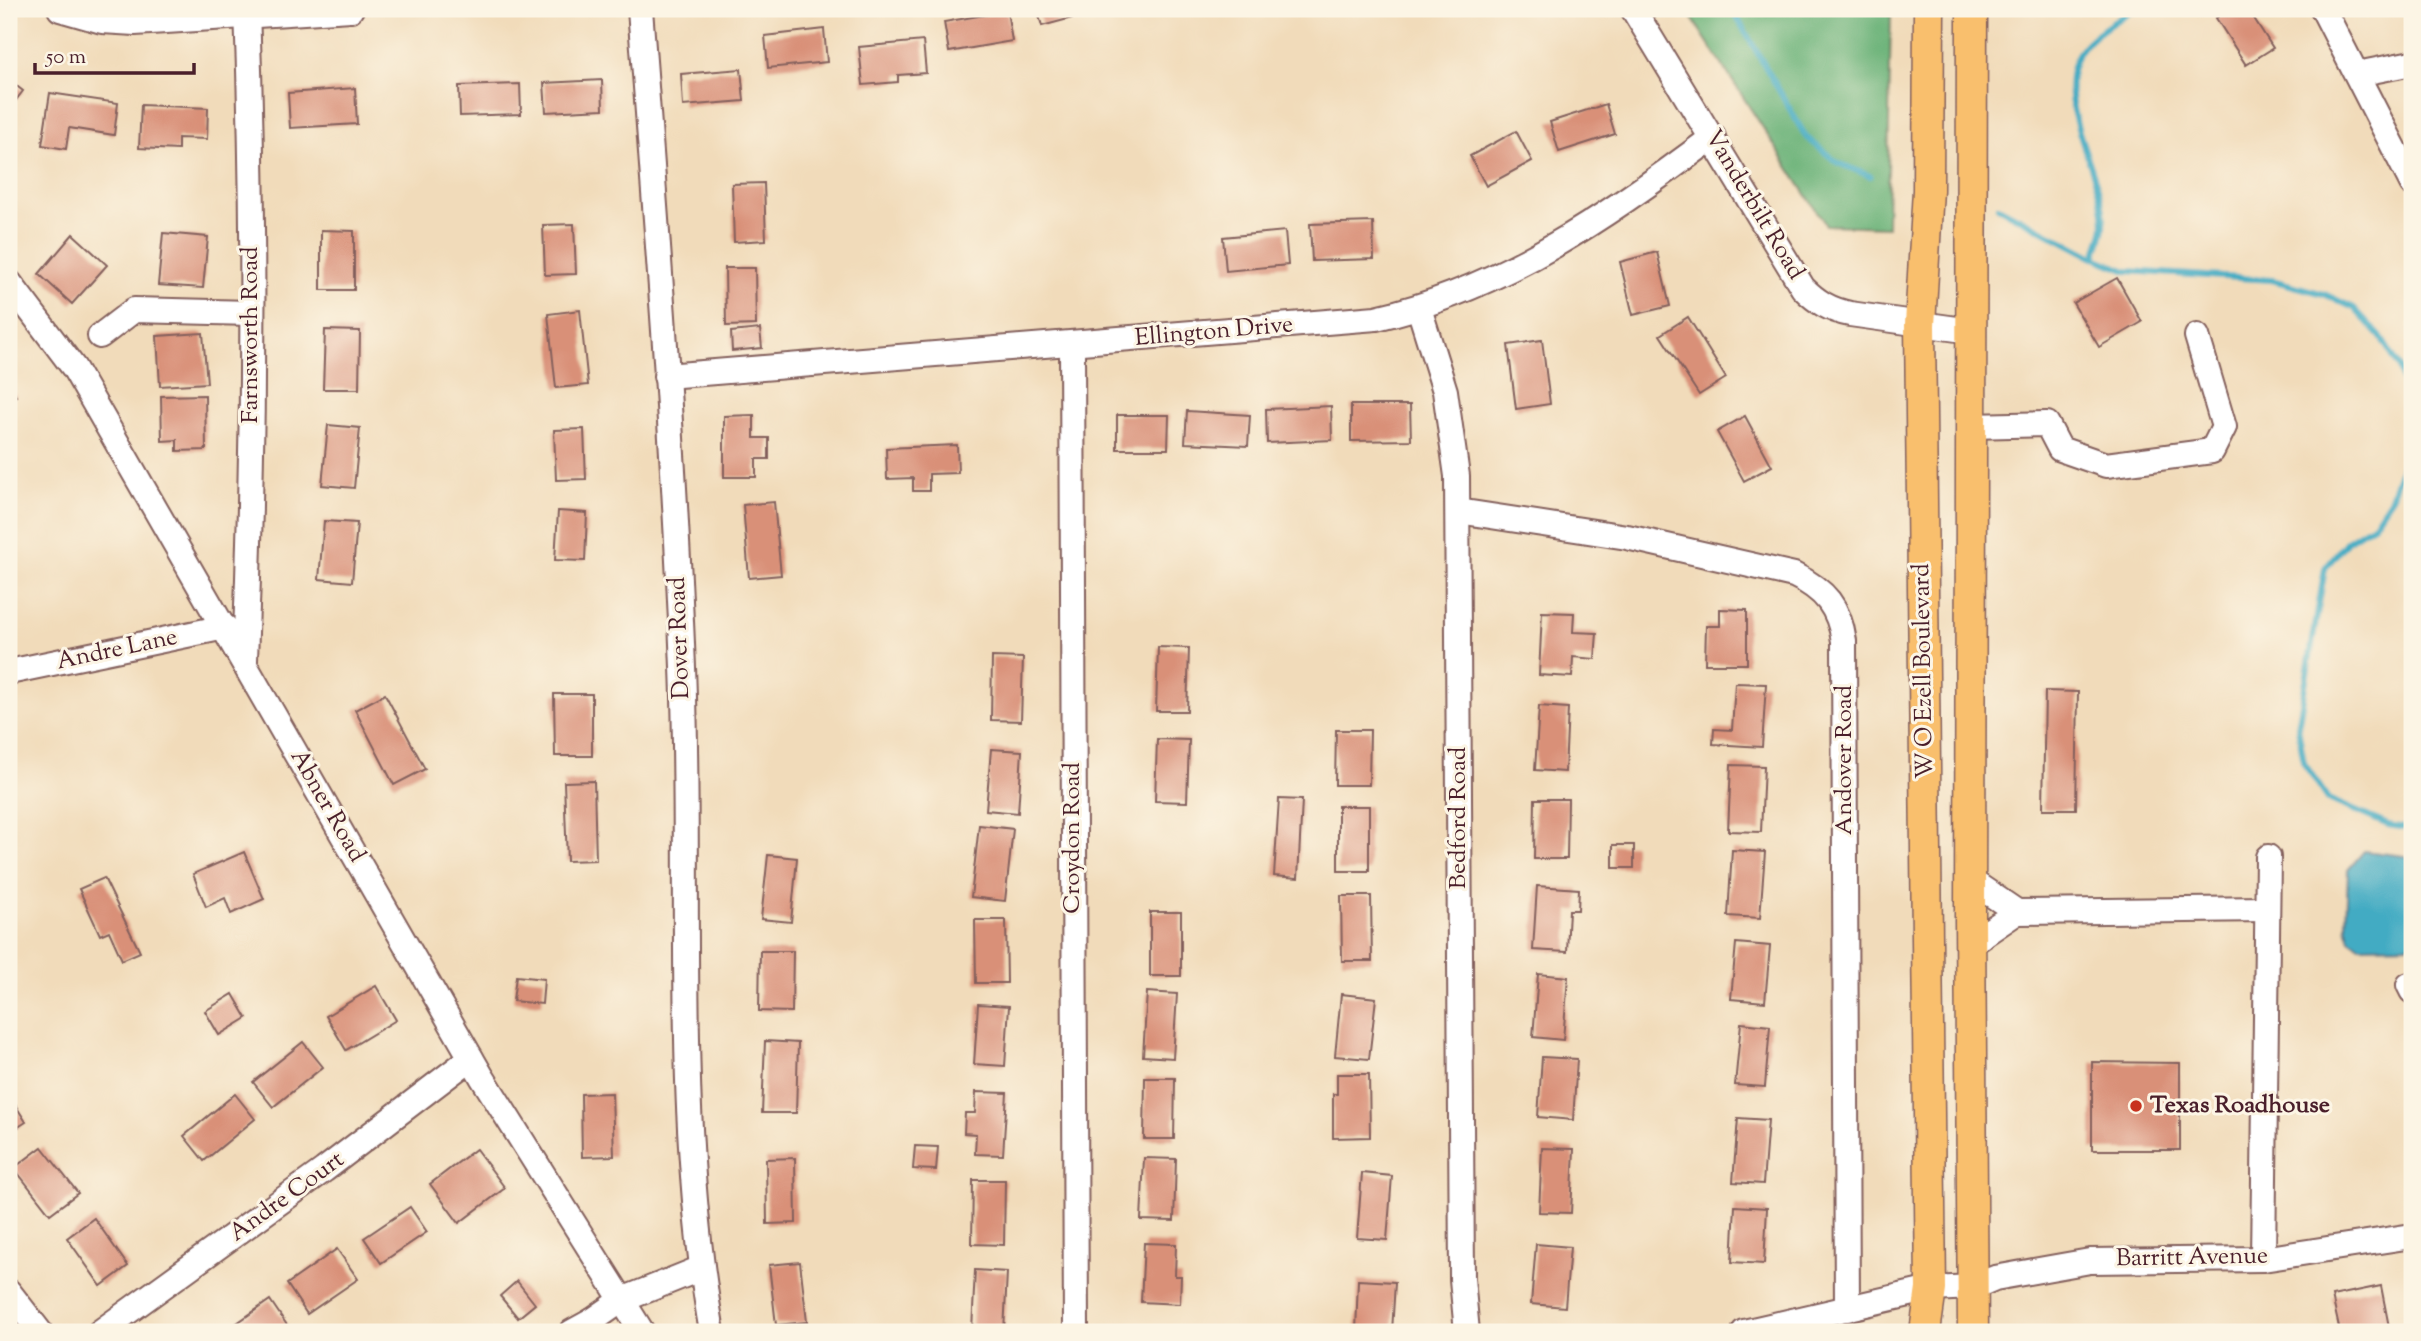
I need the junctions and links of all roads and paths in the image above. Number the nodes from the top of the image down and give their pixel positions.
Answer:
1 (60, 9) edge
2 (351, 9) edge
3 (640, 9) edge
4 (1633, 9) edge
5 (1929, 9) edge
6 (1972, 9) edge
7 (2323, 9) edge
8 (247, 12) edge
9 (2412, 63) edge
10 (2357, 74) junction
11 (1713, 137) junction
12 (2412, 183) edge
13 (9, 282) edge
14 (1419, 309) junction
15 (251, 313) junction
16 (1920, 325) junction
17 (1971, 331) junction
18 (100, 336) dead end
19 (2197, 336) dead end
20 (1072, 344) junction
21 (666, 376) junction
22 (1971, 426) junction
23 (1458, 511) junction
24 (225, 627) junction
25 (245, 661) junction
26 (9, 671) edge
27 (2268, 857) dead end
28 (1970, 880) junction
29 (2267, 909) junction
30 (2017, 912) junction
31 (1970, 944) junction
32 (471, 1058) junction
33 (2412, 1236) edge
34 (2263, 1259) junction
35 (702, 1268) junction
36 (1974, 1287) junction
37 (1931, 1289) junction
38 (9, 1292) edge
39 (622, 1300) junction
40 (1847, 1309) junction
41 (587, 1328) edge
42 (40, 1332) edge
43 (100, 1332) edge
44 (642, 1332) edge
45 (712, 1332) edge
46 (1076, 1332) edge
47 (1467, 1332) edge
48 (1750, 1332) edge
49 (1925, 1332) edge
50 (1973, 1332) edge

1 - 8 street
2 - 8 street
3 - 21 street, Dover Road
4 - 11 street, Vanderbilt Road
5 - 16 main road, W O Ezell Boulevard
6 - 17 main road, W O Ezell Boulevard
7 - 10 street
8 - 15 street, Farnsworth Road
9 - 10 street
10 - 12 street
11 - 14 street, Ellington Drive
11 - 16 street, Vanderbilt Road
13 - 24 street, Abner Road
14 - 20 street, Ellington Drive
14 - 23 street, Bedford Road
15 - 18 street
15 - 25 street, Farnsworth Road
16 - 17 street, Vanderbilt Road
16 - 37 main road, W O Ezell Boulevard
17 - 22 main road, W O Ezell Boulevard
19 - 22 street
20 - 21 street, Ellington Drive
20 - 46 street, Croydon Road
21 - 35 street, Dover Road
22 - 28 main road, W O Ezell Boulevard
23 - 40 street, Andover Road
23 - 47 street, Bedford Road
24 - 25 street, Abner Road
24 - 26 street, Andre Lane
25 - 32 street, Abner Road
27 - 29 street
28 - 30 street
28 - 31 main road, W O Ezell Boulevard
29 - 30 street
29 - 34 street
30 - 31 street
31 - 36 main road, W O Ezell Boulevard
32 - 39 street, Abner Road
32 - 43 street, Andre Court
33 - 34 street, Barritt Avenue
34 - 36 street, Barritt Avenue
35 - 39 street
35 - 45 street, Dover Road
36 - 37 street, Barritt Avenue
36 - 50 main road, W O Ezell Boulevard
37 - 40 street, Barritt Avenue
37 - 49 main road, W O Ezell Boulevard
38 - 42 street
39 - 41 street
39 - 44 street, Abner Road
40 - 48 street, Barritt Avenue

